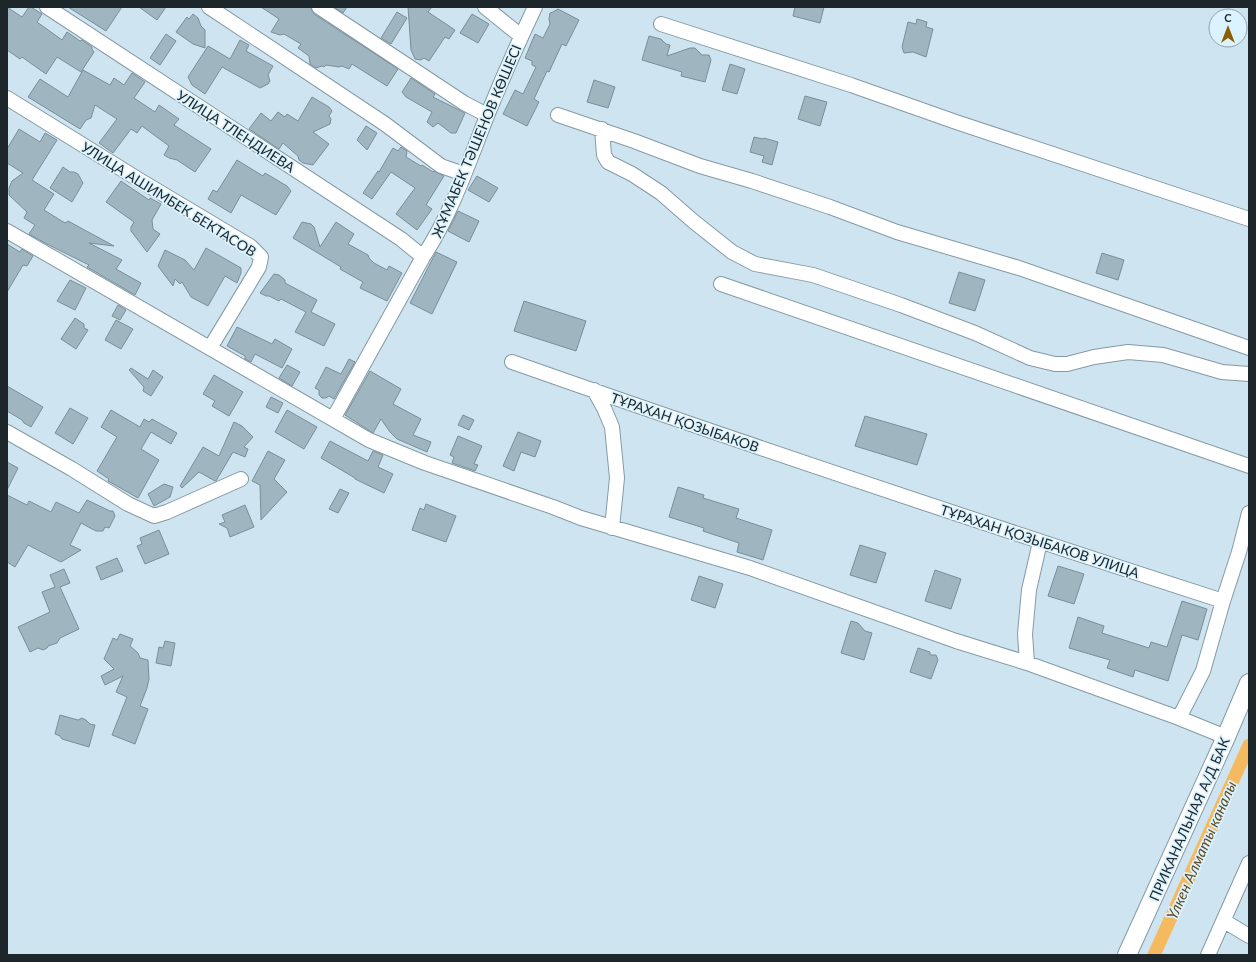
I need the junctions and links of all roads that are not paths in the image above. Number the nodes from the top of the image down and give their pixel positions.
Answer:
1 (47, 7) edge
2 (209, 7) edge
3 (320, 7) edge
4 (485, 7) edge
5 (535, 7) edge
6 (661, 24) dead end
7 (521, 36) junction
8 (7, 98) edge
9 (558, 115) dead end
10 (487, 116) junction
11 (602, 130) junction
12 (464, 174) junction
13 (1249, 220) edge
14 (7, 231) edge
15 (423, 257) junction
16 (721, 284) dead end
17 (210, 348) junction
18 (1249, 348) edge
19 (512, 362) dead end
20 (1249, 374) edge
21 (594, 390) junction
22 (333, 419) junction
23 (7, 432) edge
24 (1249, 466) edge
25 (241, 479) dead end
26 (858, 481) joint
27 (1249, 513) edge
28 (612, 528) junction
29 (1040, 542) junction
30 (1223, 601) junction
31 (1027, 663) junction
32 (1249, 683) edge
33 (1179, 718) junction
34 (1226, 737) junction
35 (1249, 864) edge
36 (1224, 921) junction
37 (1249, 936) edge
38 (1127, 955) edge
39 (1208, 955) edge

1 - 15 street, УЛИЦА ТЛЕНДИЕВА
2 - 12 street
3 - 10 street
4 - 7 street
5 - 7 street, ЖҰМАБЕК ТӘШЕНОВ КӨШЕСІ
6 - 13 street
7 - 10 street, ЖҰМАБЕК ТӘШЕНОВ КӨШЕСІ
8 - 17 street, УЛИЦА АШИМБЕК БЕКТАСОВ
9 - 11 street
10 - 12 street, ЖҰМАБЕК ТӘШЕНОВ КӨШЕСІ
11 - 18 street
11 - 20 street
12 - 15 street, ЖҰМАБЕК ТӘШЕНОВ КӨШЕСІ
14 - 17 street
15 - 22 street, ЖҰМАБЕК ТӘШЕНОВ КӨШЕСІ
16 - 24 street
17 - 22 street
19 - 21 street, ТҰРАХАН ҚОЗЫБАКОВ
21 - 26 street, ТҰРАХАН ҚОЗЫБАКОВ
21 - 28 street
22 - 28 street
23 - 25 street
26 - 29 street, ТҰРАХАН ҚОЗЫБАКОВ УЛИЦА
27 - 30 street
28 - 31 street
29 - 30 street, ТҰРАХАН ҚОЗЫБАКОВ УЛИЦА
29 - 31 street
30 - 33 street
31 - 33 street
32 - 34 main road, ПРИКАНАЛЬНАЯ А/Д БАК
33 - 34 street
34 - 38 main road, ПРИКАНАЛЬНАЯ А/Д БАК
35 - 36 street
36 - 37 street
36 - 39 street

